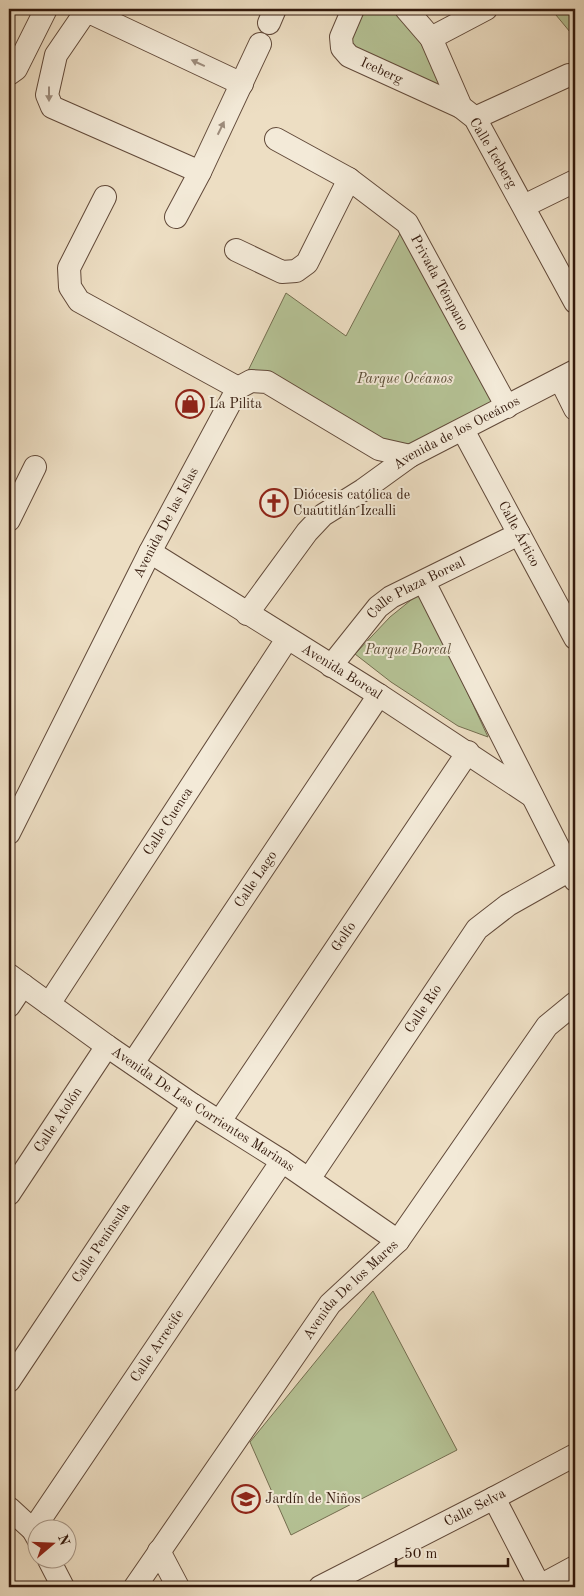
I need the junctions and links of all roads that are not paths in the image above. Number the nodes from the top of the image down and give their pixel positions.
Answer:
1 (46, 9) edge
2 (353, 9) edge
3 (406, 9) edge
4 (486, 9) edge
5 (432, 38) junction
6 (30, 41) junction
7 (260, 44) dead end
8 (56, 55) junction
9 (9, 74) edge
10 (569, 75) dead end
11 (242, 84) junction
12 (468, 112) junction
13 (276, 140) dead end
14 (200, 172) junction
15 (349, 179) junction
16 (575, 181) edge
17 (105, 197) dead end
18 (524, 206) junction
19 (176, 217) dead end
20 (236, 250) dead end
21 (575, 302) edge
22 (567, 375) edge
23 (238, 388) junction
24 (507, 407) junction
25 (575, 409) edge
26 (463, 430) junction
27 (410, 456) junction
28 (35, 467) dead end
29 (9, 520) edge
30 (519, 534) junction
31 (150, 552) junction
32 (424, 582) junction
33 (246, 614) junction
34 (575, 638) edge
35 (287, 639) junction
36 (332, 666) junction
37 (379, 695) junction
38 (468, 752) junction
39 (532, 796) junction
40 (9, 832) edge
41 (572, 875) edge
42 (16, 980) edge
43 (575, 1003) edge
44 (49, 1004) junction
45 (9, 1006) edge
46 (108, 1046) junction
47 (133, 1063) junction
48 (193, 1105) junction
49 (220, 1121) junction
50 (282, 1161) junction
51 (309, 1179) junction
52 (9, 1194) edge
53 (398, 1241) junction
54 (9, 1381) edge
55 (575, 1455) edge
56 (494, 1498) junction
57 (9, 1508) edge
58 (46, 1518) edge
59 (28, 1527) edge
60 (159, 1551) junction
61 (575, 1567) edge
62 (53, 1568) edge
63 (63, 1587) edge
64 (135, 1587) edge
65 (178, 1587) edge
66 (320, 1587) edge
67 (539, 1587) edge

1 - 6 street
2 - 12 street, Iceberg
3 - 5 street, Calle Iceberg
4 - 5 street
5 - 12 street, Calle Iceberg
6 - 8 street
6 - 9 street
7 - 11 street
11 -> 8 street
8 -> 14 street
10 - 12 street
14 -> 11 street
12 - 18 street, Calle Iceberg
13 - 15 street, Privada Témpano
14 - 19 street
15 - 20 street
15 - 24 street, Privada Témpano
16 - 18 street
17 - 23 street
18 - 21 street, Calle Iceberg
22 - 24 street, Avenida de los Oceános
22 - 25 street
23 - 27 street
23 - 31 street, Avenida De las Islas
24 - 26 street, Avenida de los Oceános
26 - 27 street, Avenida de los Oceános
26 - 30 street, Calle Ártico
27 - 33 street, Avenida de los Oceános
28 - 29 street
30 - 32 street, Calle Plaza Boreal
30 - 34 street, Calle Ártico
31 - 33 street, Avenida Boreal
31 - 40 street, Avenida De las Islas
32 - 36 street, Calle Plaza Boreal
32 - 39 street, Avenida Boreal
33 - 35 street, Avenida Boreal
35 - 36 street, Avenida Boreal
35 - 44 street, Calle Cuenca
36 - 37 street, Avenida Boreal
37 - 38 street, Avenida Boreal
37 - 47 street, Calle Lago
38 - 39 street, Avenida Boreal
38 - 49 street, Golfo
39 - 41 street, Avenida Boreal
41 - 51 street, Calle Río
42 - 44 street, Avenida De Las Corrientes Marinas
42 - 45 street
43 - 53 street, Avenida De los Mares
44 - 46 street, Avenida De Las Corrientes Marinas
46 - 47 street, Avenida De Las Corrientes Marinas
46 - 52 street, Calle Atolón
47 - 48 street, Avenida De Las Corrientes Marinas
48 - 49 street, Avenida De Las Corrientes Marinas
48 - 54 street, Calle Península
49 - 50 street, Avenida De Las Corrientes Marinas
50 - 51 street, Avenida De Las Corrientes Marinas
50 - 58 street, Calle Arrecife
51 - 53 street, Avenida De Las Corrientes Marinas
53 - 60 street, Avenida De los Mares
55 - 56 street, Calle Selva
56 - 66 street, Calle Selva
56 - 67 street
57 - 59 street
60 - 64 street, Avenida De los Mares
60 - 65 street
61 - 67 street
62 - 63 street

